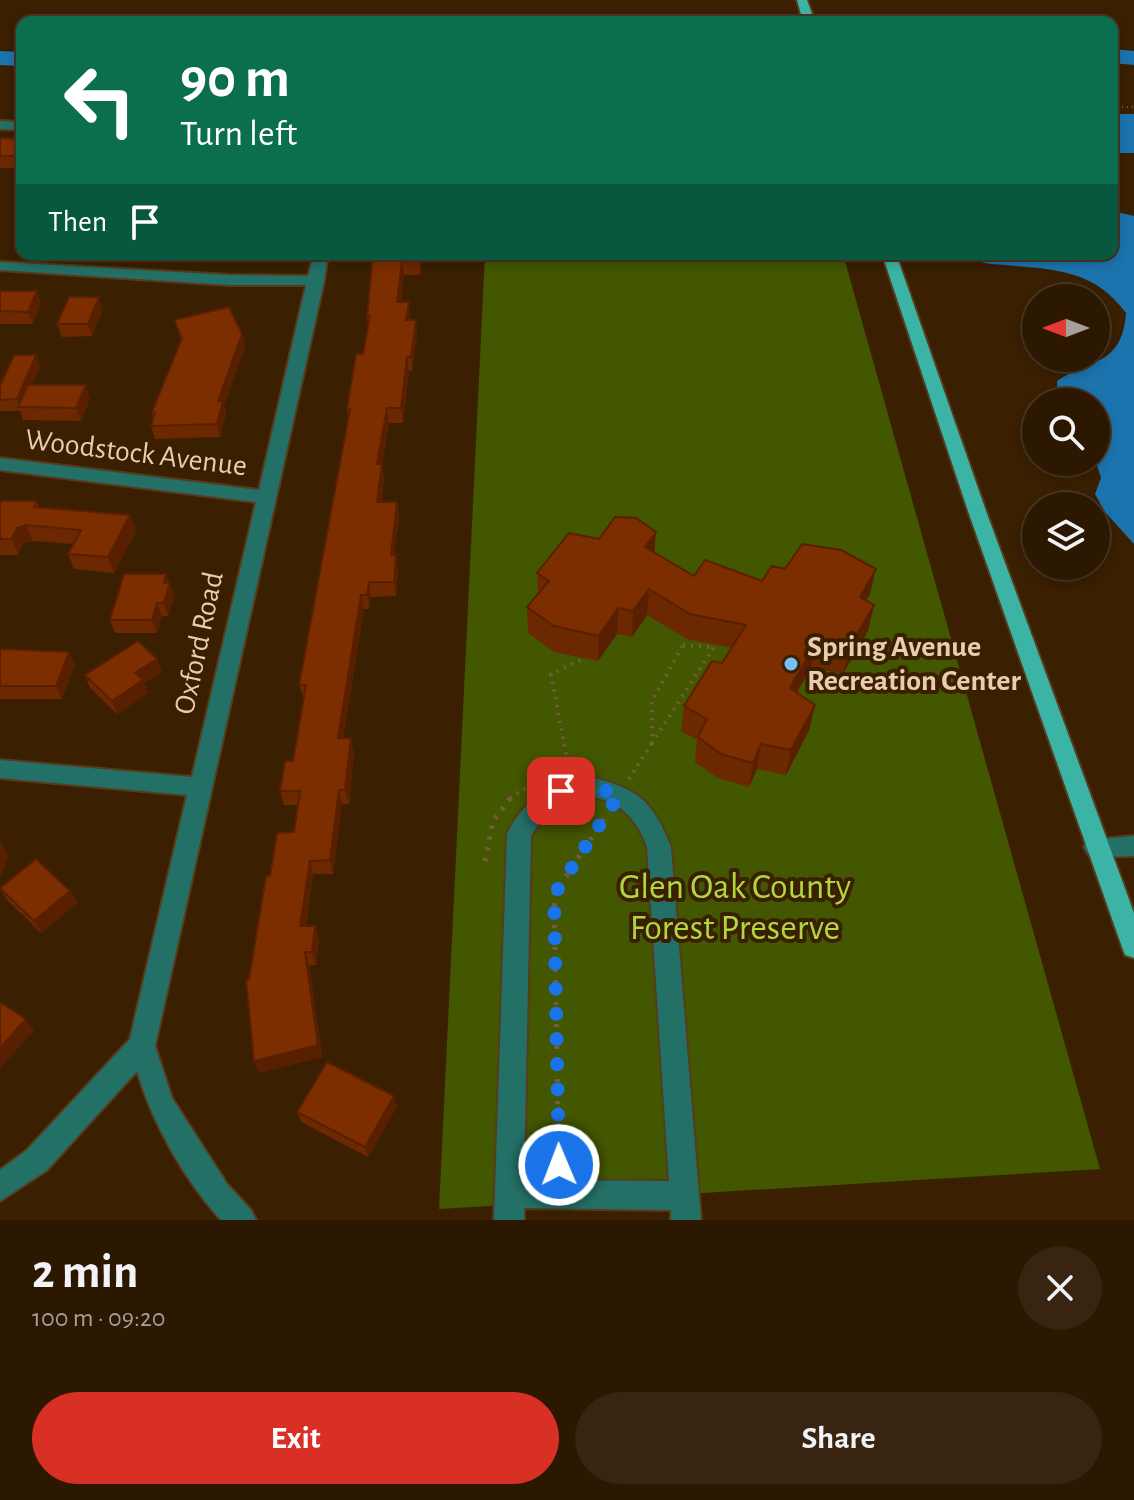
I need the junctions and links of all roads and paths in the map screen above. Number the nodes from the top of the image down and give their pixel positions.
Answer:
1 (320, 260) edge
2 (891, 260) edge
3 (0, 266) edge
4 (316, 281) junction
5 (0, 464) edge
6 (266, 497) junction
7 (583, 659) dead end
8 (652, 744) junction
9 (0, 769) edge
10 (569, 772) dead end
11 (202, 787) junction
12 (619, 795) junction
13 (1134, 846) edge
14 (1096, 847) junction
15 (1134, 947) edge
16 (142, 1046) junction
17 (0, 1187) edge
18 (559, 1195) junction
19 (509, 1207) edge
20 (685, 1208) edge
21 (241, 1220) edge

1 - 4 street, Oxford Road
2 - 14 main road
3 - 4 street
4 - 6 street, Oxford Road
5 - 6 street, Woodstock Avenue
6 - 11 street, Oxford Road
7 - 10 path
8 - 8 path
8 - 12 path
9 - 11 street
11 - 16 street, Oxford Road
12 - 18 path
12 - 19 street
12 - 20 street
13 - 14 street
14 - 15 main road
16 - 17 street, Oxford Road
16 - 21 street
18 - 19 street
18 - 20 street

